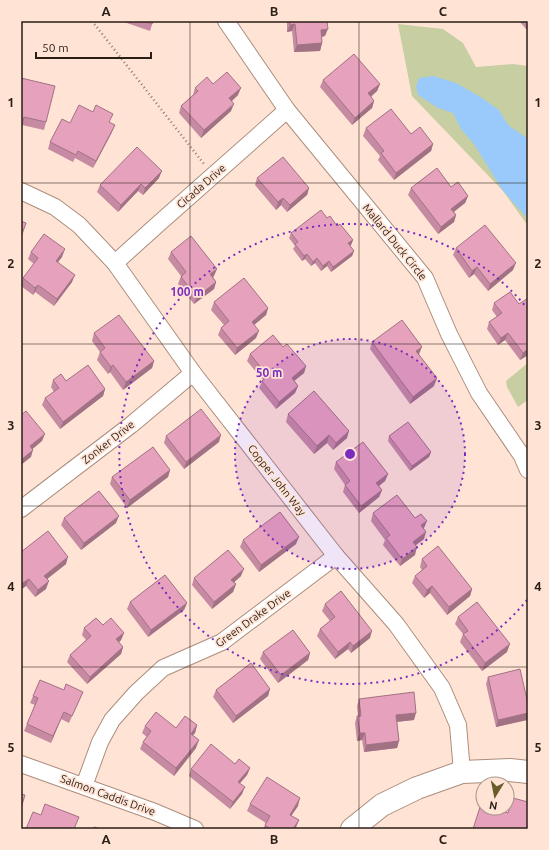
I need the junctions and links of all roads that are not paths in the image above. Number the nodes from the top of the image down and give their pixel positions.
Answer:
1 (226, 21) edge
2 (287, 110) junction
3 (21, 191) edge
4 (115, 263) junction
5 (193, 373) junction
6 (528, 470) edge
7 (21, 509) edge
8 (336, 556) junction
9 (21, 764) edge
10 (462, 772) junction
11 (528, 772) edge
12 (84, 786) junction
13 (195, 829) edge
14 (352, 829) edge

1 - 2 street, Mallard Duck Circle
2 - 4 street, Cicada Drive
2 - 6 street, Mallard Duck Circle
3 - 4 street, Copper John Way
4 - 5 street, Copper John Way
5 - 7 street, Zonker Drive
5 - 8 street, Copper John Way
8 - 10 street, Copper John Way
8 - 12 street, Green Drake Drive
9 - 12 street, Salmon Caddis Drive
10 - 11 street
10 - 14 street
12 - 13 street, Salmon Caddis Drive

